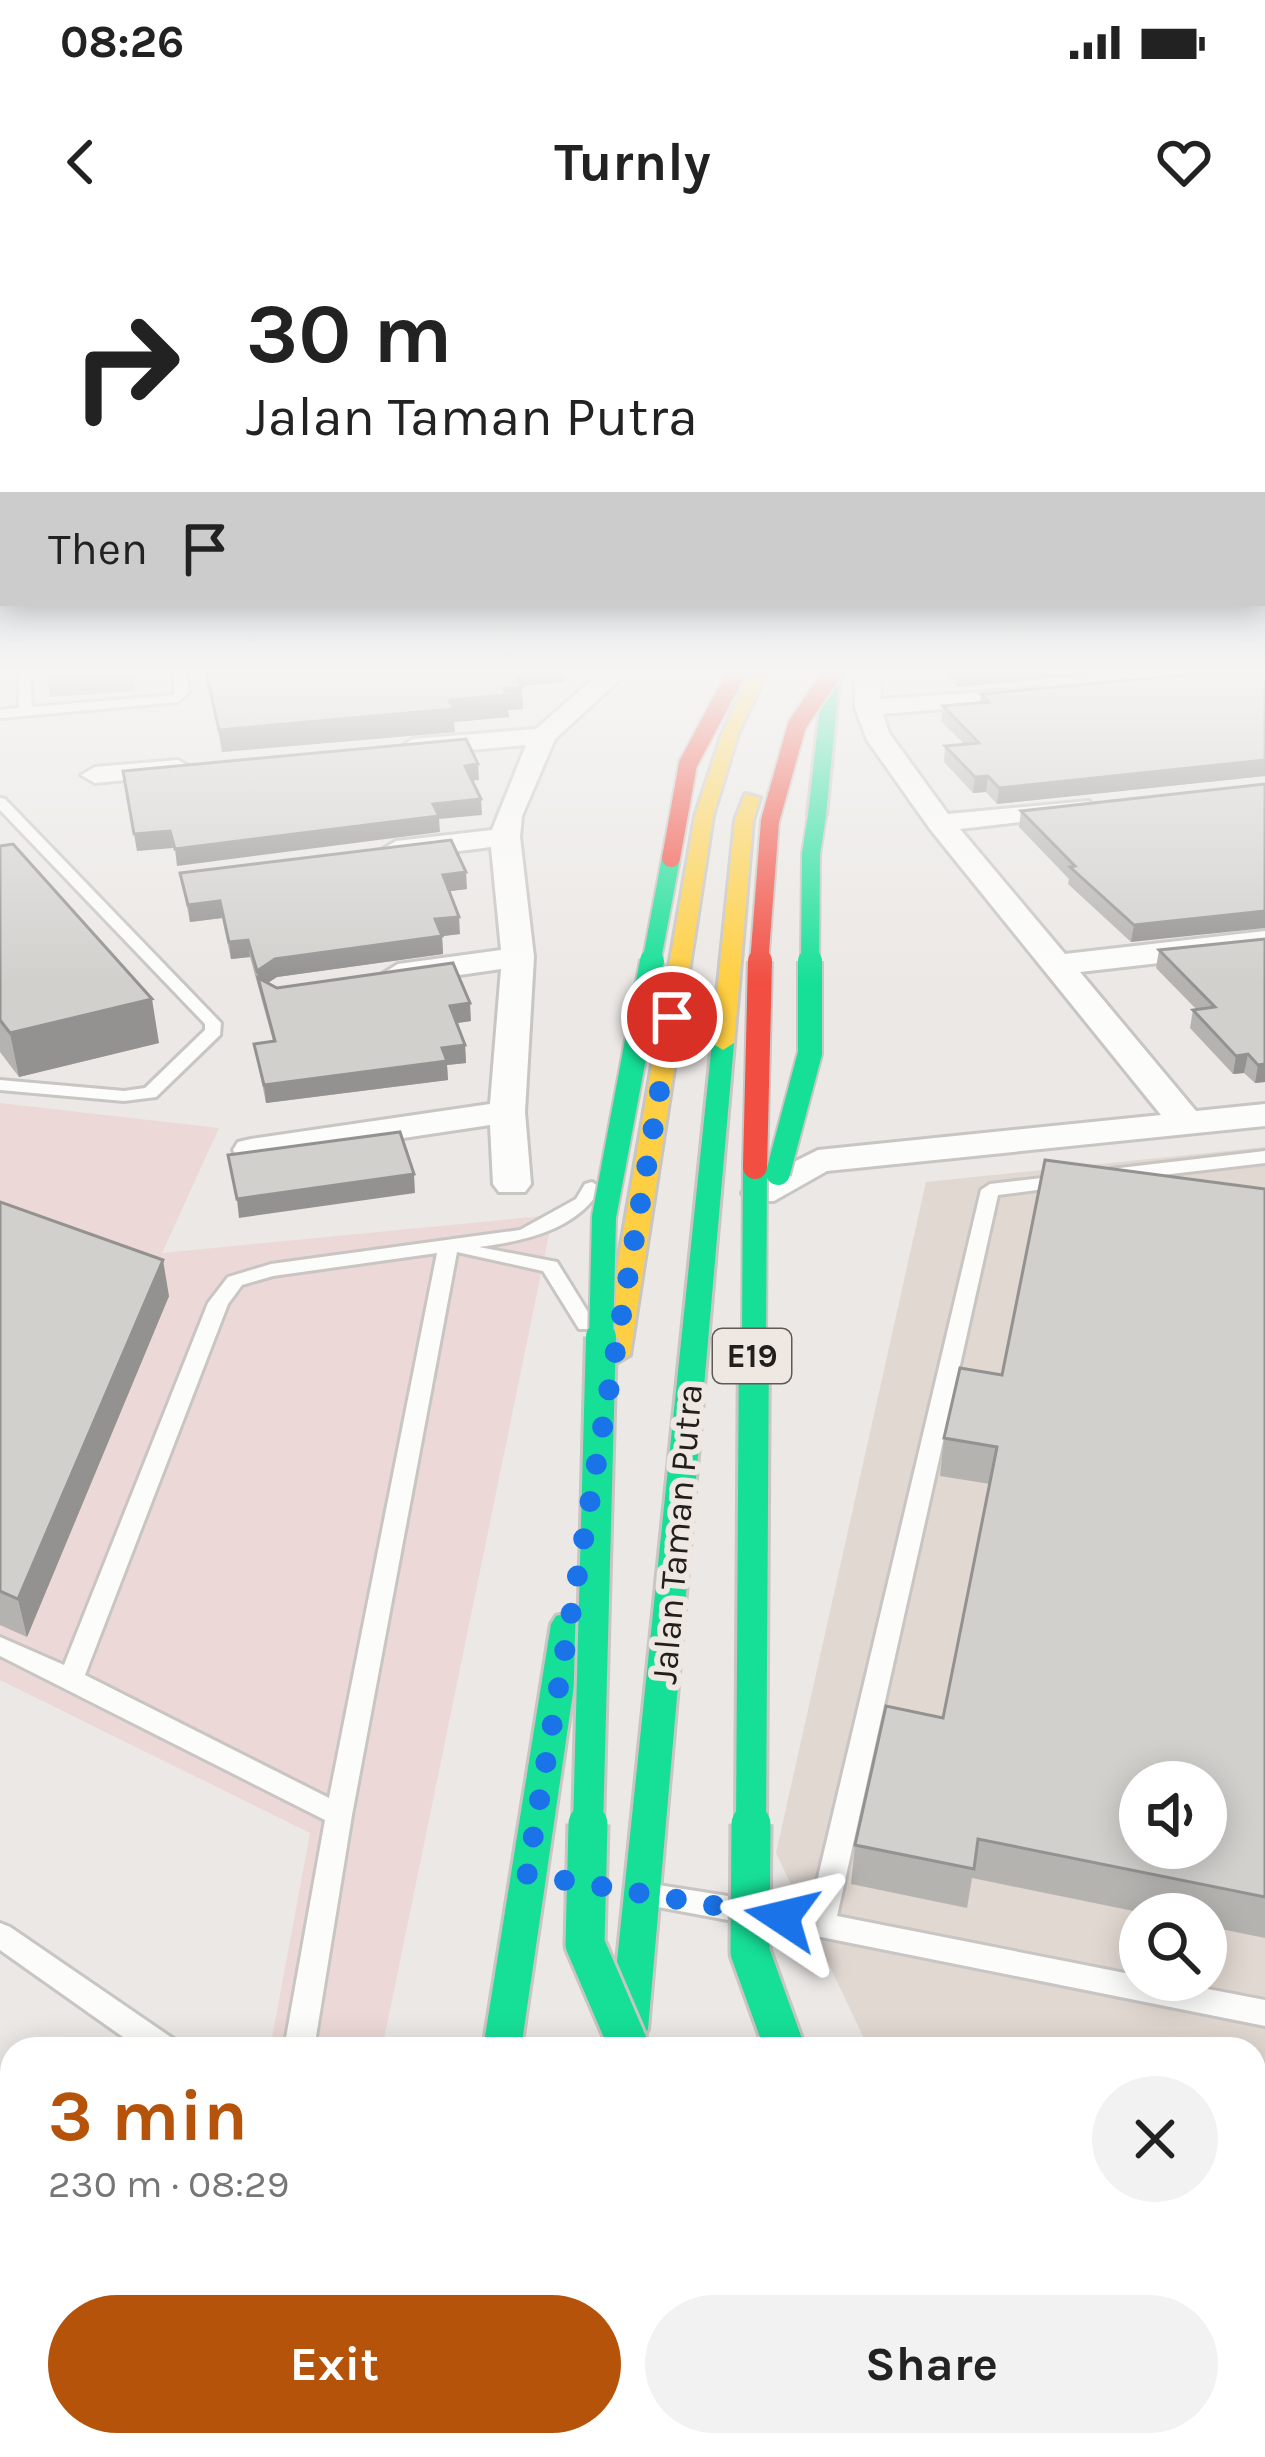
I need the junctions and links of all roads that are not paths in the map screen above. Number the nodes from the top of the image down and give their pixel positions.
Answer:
1 (526, 775) edge
2 (686, 775) edge
3 (717, 775) edge
4 (758, 775) edge
5 (783, 775) edge
6 (821, 775) edge
7 (906, 775) edge
8 (1102, 805) edge
9 (4, 811) edge
10 (940, 823) junction
11 (505, 837) junction
12 (366, 854) edge
13 (1265, 941) edge
14 (518, 958) junction
15 (1056, 965) junction
16 (365, 979) edge
17 (665, 1058) junction
18 (0, 1085) edge
19 (720, 1088) junction
20 (507, 1112) junction
21 (1265, 1115) edge
22 (1187, 1123) junction
23 (251, 1150) edge
24 (1265, 1157) edge
25 (818, 1161) junction
26 (512, 1184) dead end
27 (448, 1248) junction
28 (699, 1252) junction
29 (752, 1274) junction
30 (593, 1465) junction
31 (0, 1646) edge
32 (71, 1678) junction
33 (339, 1815) junction
34 (527, 1874) junction
35 (643, 1893) junction
36 (821, 1923) junction
37 (0, 1935) edge
38 (1265, 2013) edge
39 (147, 2037) edge
40 (301, 2037) edge
41 (504, 2037) edge
42 (624, 2037) edge
43 (630, 2037) edge
44 (780, 2037) edge

1 - 11 street
2 - 42 main road, bridge
3 - 17 main road
4 - 19 main road, Jalan Taman Putra
5 - 29 main road, E19, bridge
6 - 29 main road, bridge
7 - 10 street
8 - 10 street
9 - 18 lane
10 - 15 street
11 - 12 street
11 - 14 street
13 - 15 street
14 - 16 street
14 - 20 street
15 - 22 street
17 - 27 lane
17 - 30 main road
19 - 25 street
19 - 28 main road, Jalan Taman Putra
20 - 23 street
20 - 26 street
21 - 22 street
22 - 25 street
24 - 36 lane
25 - 28 street
27 - 30 lane
27 - 32 lane
27 - 33 lane
28 - 35 main road, Jalan Taman Putra
29 - 44 main road, E19, bridge
30 - 34 main road
31 - 32 lane
32 - 33 lane
33 - 40 lane
34 - 35 lane
34 - 41 main road
35 - 36 lane
35 - 43 main road, Jalan Taman Putra
36 - 38 lane
37 - 39 lane

